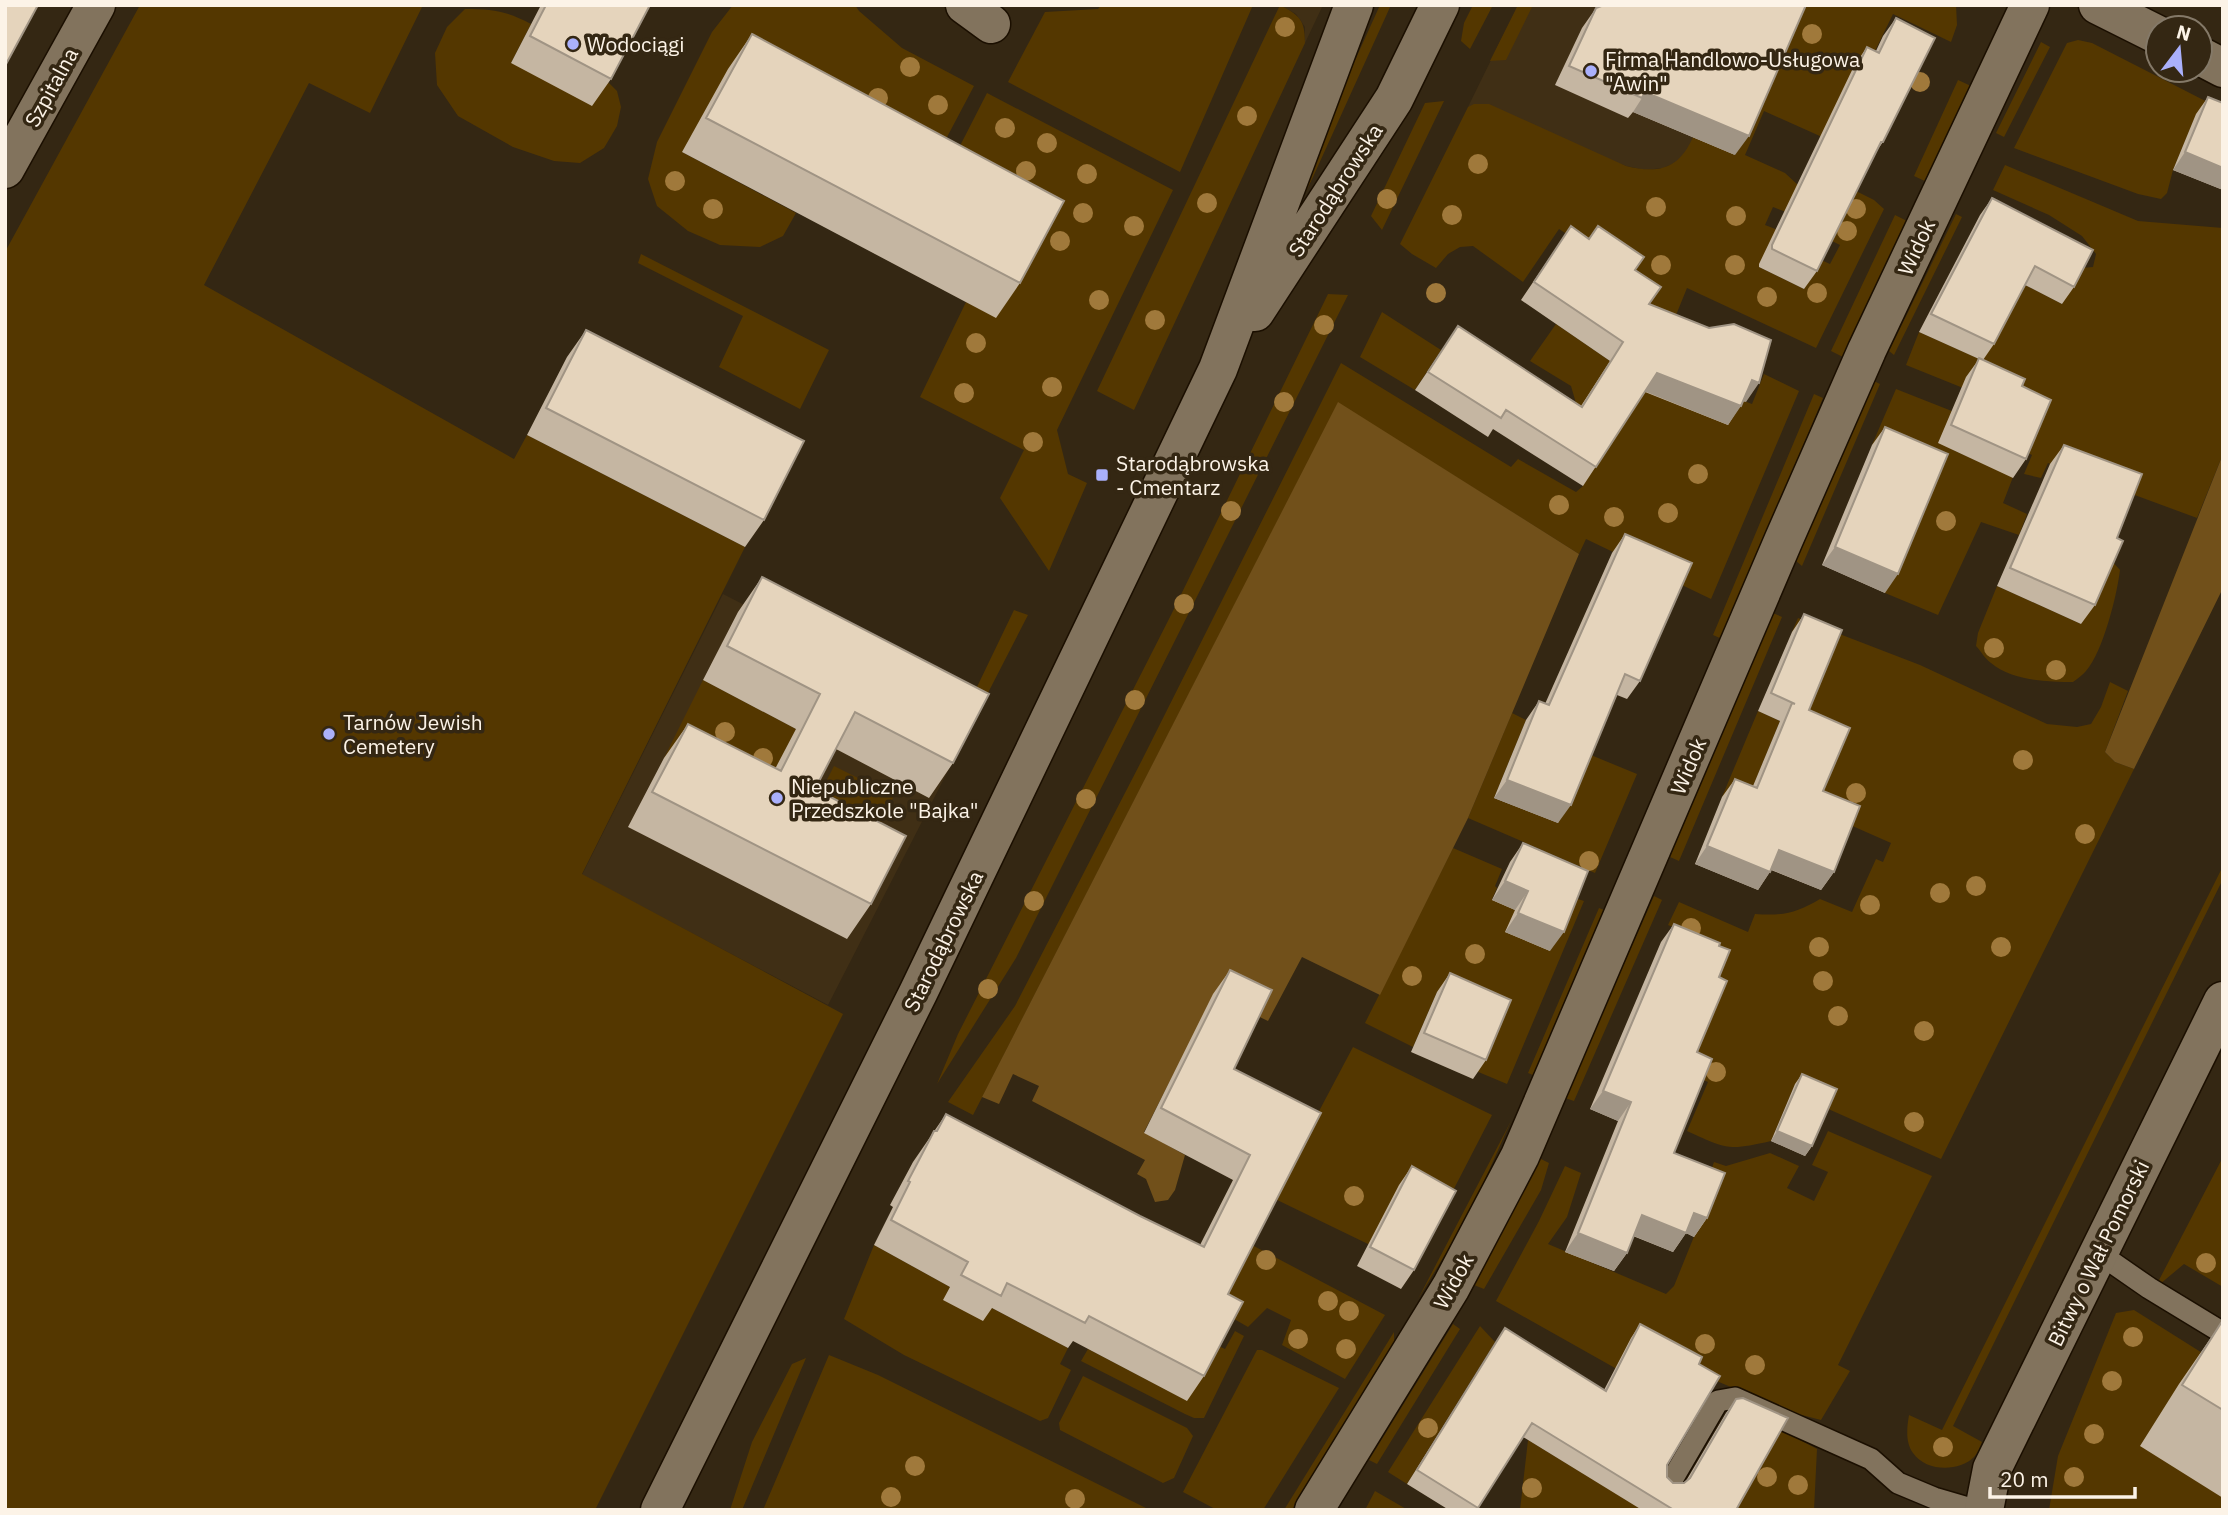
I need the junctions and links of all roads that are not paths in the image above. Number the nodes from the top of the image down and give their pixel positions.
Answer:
1 (96, 5) edge
2 (1354, 5) edge
3 (1440, 5) edge
4 (2030, 5) edge
5 (2098, 5) edge
6 (2144, 28) edge
7 (5, 169) edge
8 (1218, 369) junction
9 (2223, 1001) edge
10 (2097, 1252) junction
11 (2223, 1333) edge
12 (1669, 1485) edge
13 (660, 1510) edge
14 (1314, 1510) edge
15 (1975, 1510) edge
16 (1984, 1510) edge

1 - 7 street, Szpitalna
2 - 8 street, Starodąbrowska
3 - 8 street, Starodąbrowska
4 - 14 street, Widok
5 - 6 street
8 - 13 street, Starodąbrowska
9 - 10 street, Bitwy o Wał Pomorski
10 - 11 lane
10 - 16 street, Bitwy o Wał Pomorski
12 - 15 lane

